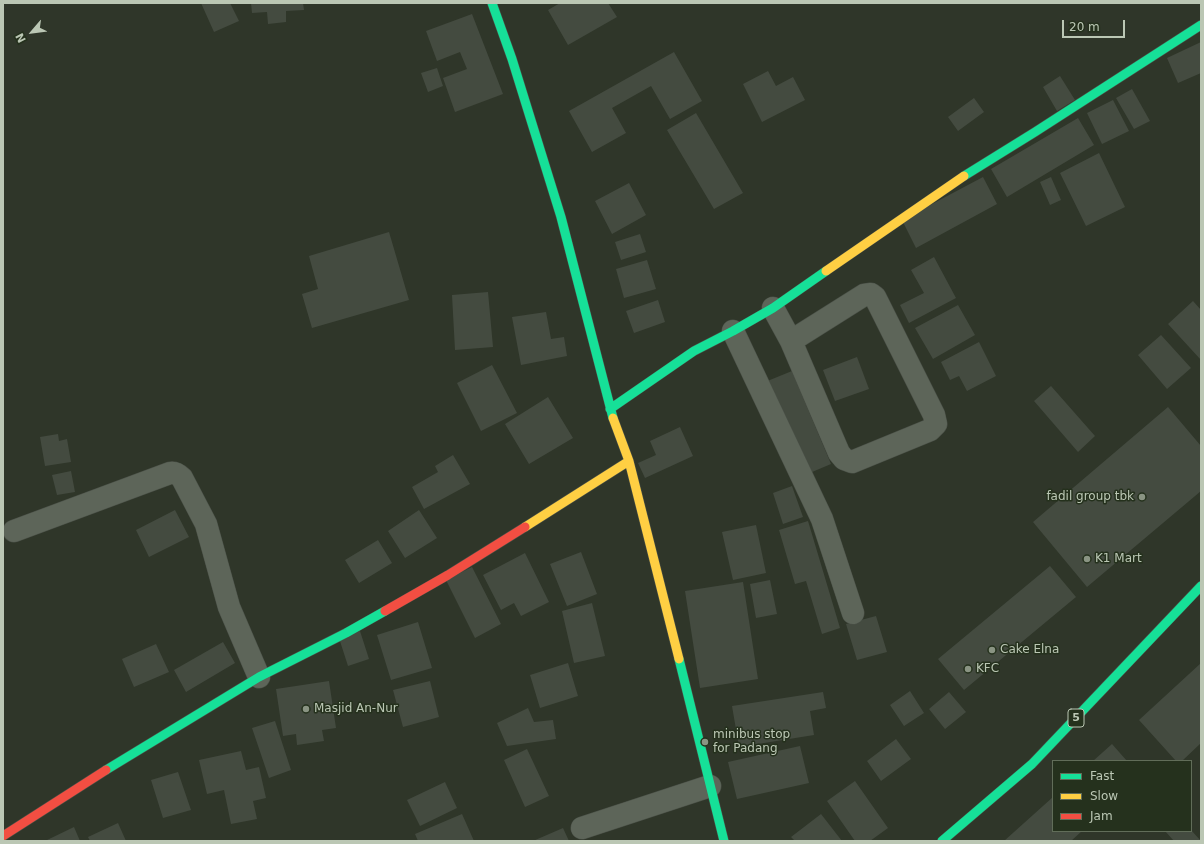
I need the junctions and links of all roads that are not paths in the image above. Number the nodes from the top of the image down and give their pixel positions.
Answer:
1 (492, 3) edge
2 (1201, 25) edge
3 (773, 308) junction
4 (733, 331) junction
5 (791, 341) junction
6 (610, 409) junction
7 (629, 461) junction
8 (14, 531) dead end
9 (1201, 586) edge
10 (853, 613) dead end
11 (259, 677) junction
12 (710, 786) junction
13 (582, 828) dead end
14 (10, 836) edge
15 (724, 841) edge
16 (942, 841) edge

1 - 6 main road
2 - 3 main road
3 - 4 main road
3 - 5 street
4 - 6 main road
4 - 10 street
5 - 5 street
6 - 7 main road
7 - 11 main road
7 - 12 main road
8 - 11 street
9 - 16 main road, 5
11 - 14 main road
12 - 13 street
12 - 15 main road

